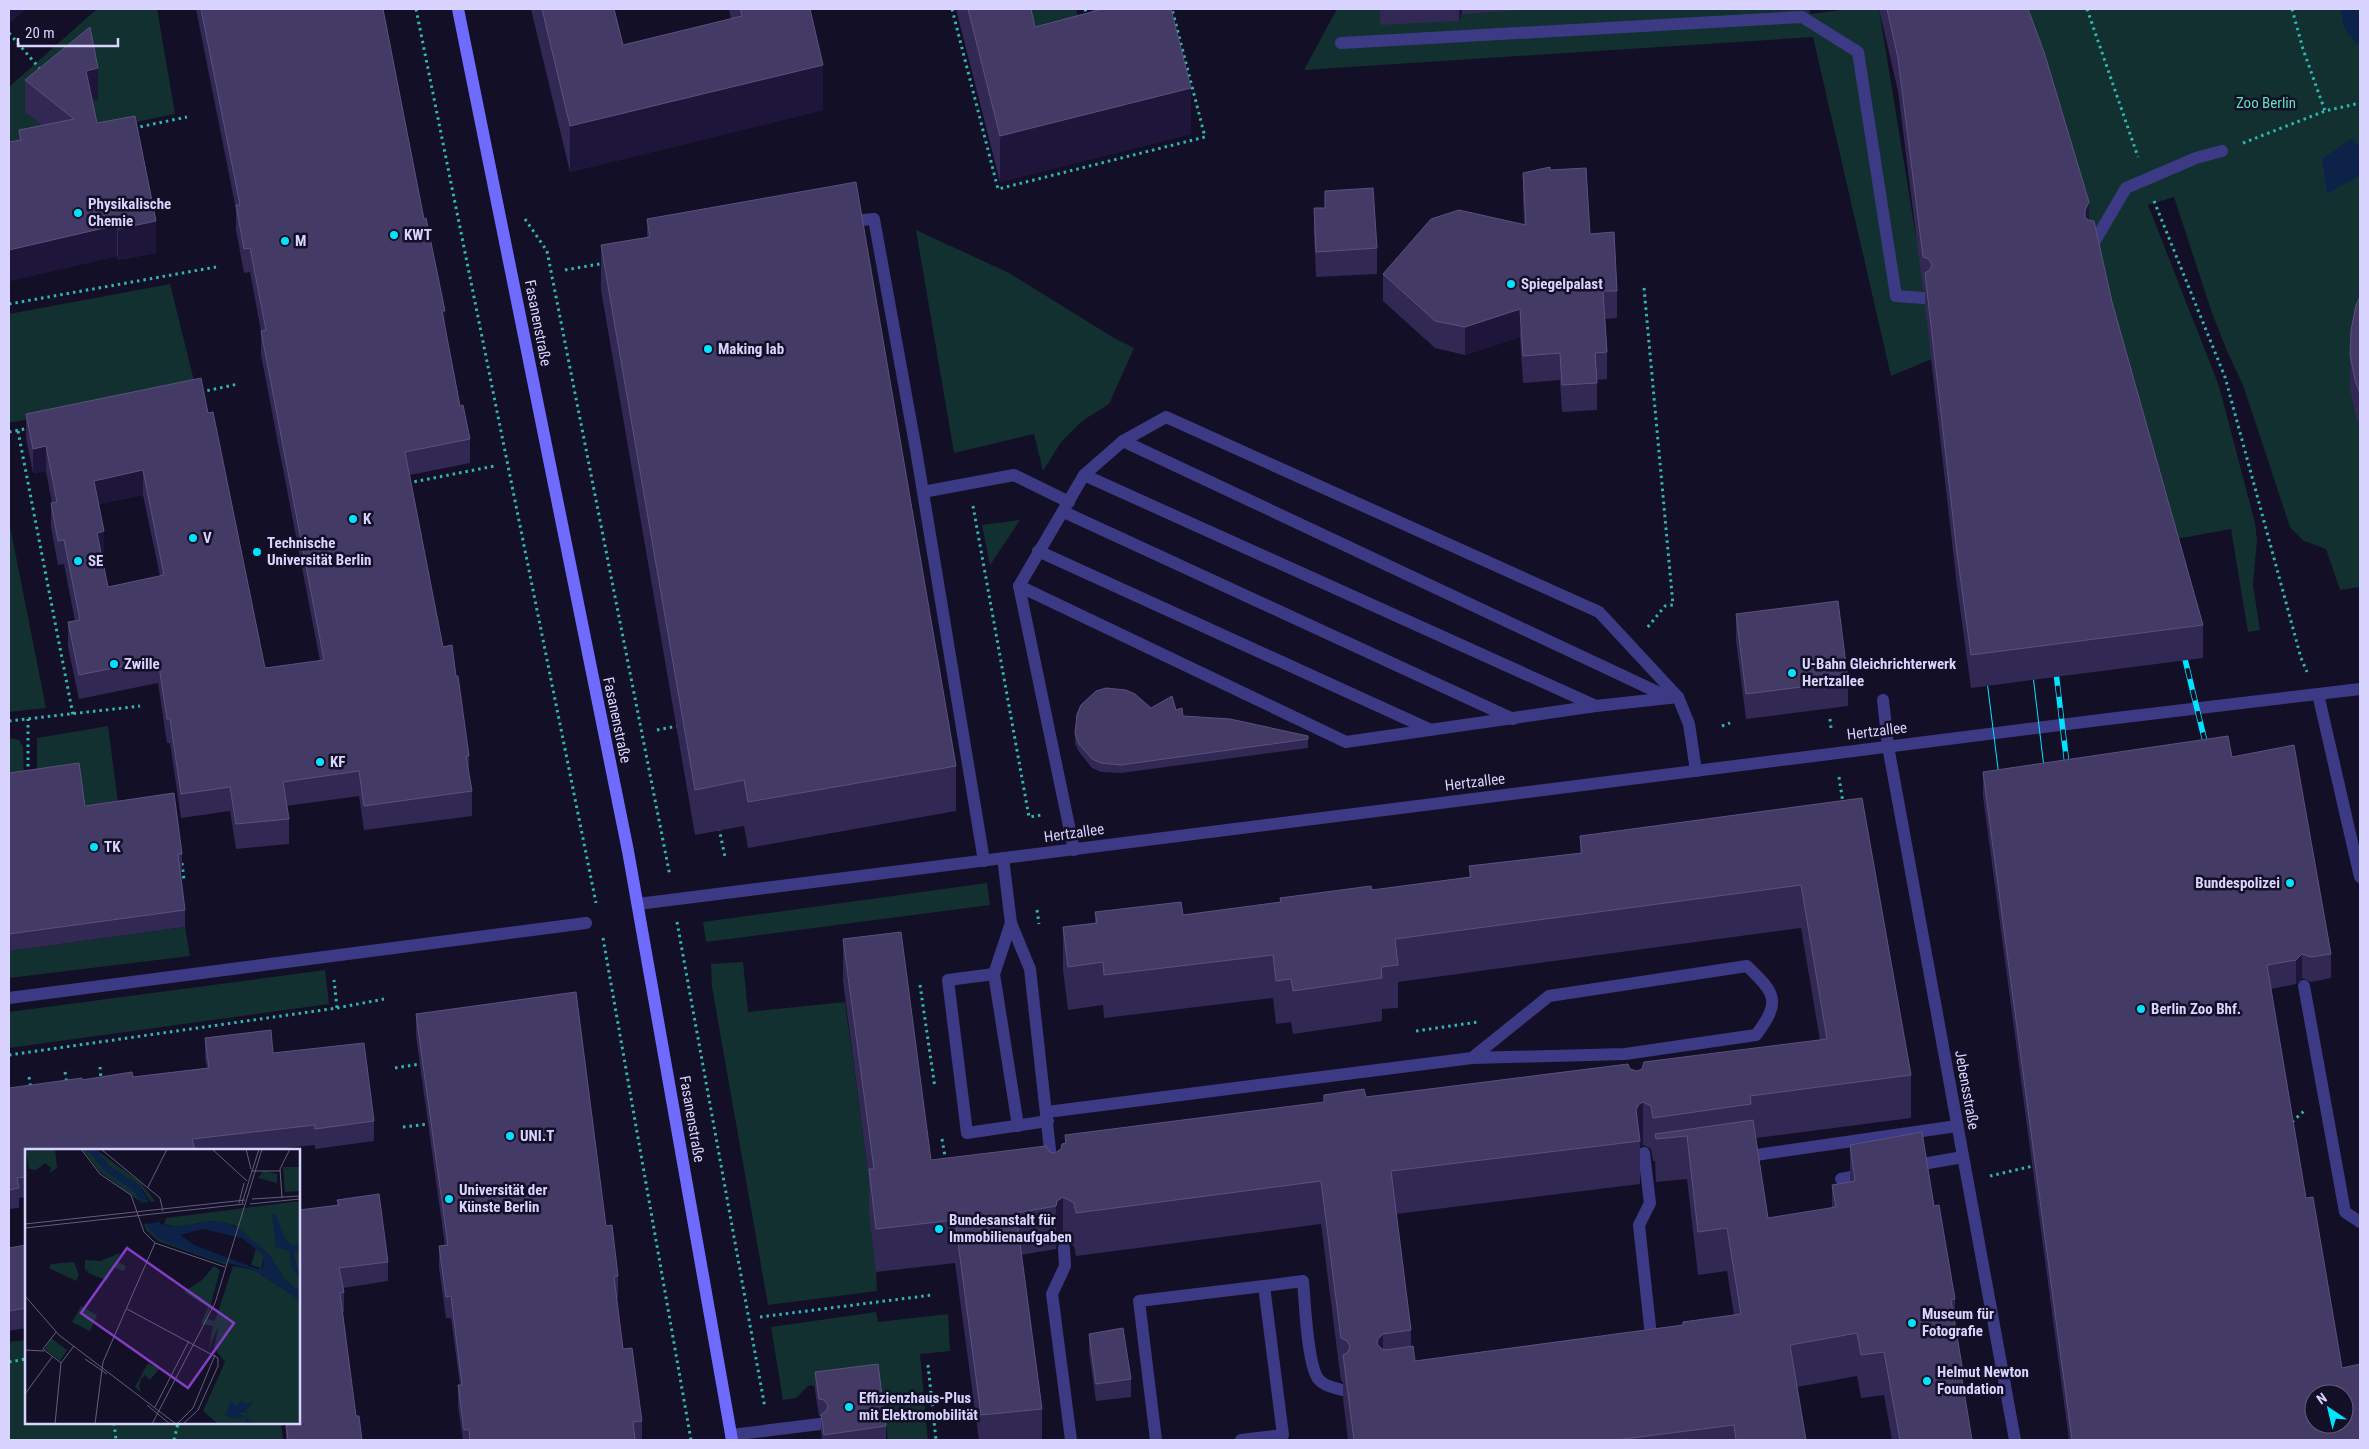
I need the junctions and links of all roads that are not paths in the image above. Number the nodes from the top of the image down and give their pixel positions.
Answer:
1 (458, 9) edge
2 (1739, 14) edge
3 (1341, 43) dead end
4 (2222, 151) road end
5 (862, 220) edge
6 (2092, 246) edge
7 (1924, 298) edge
8 (1123, 440) junction
9 (1084, 475) junction
10 (923, 492) junction
11 (1066, 507) junction
12 (1038, 551) junction
13 (1019, 586) junction
14 (2360, 689) edge
15 (2318, 694) junction
16 (1673, 697) junction
17 (1883, 700) dead end
18 (1596, 706) junction
19 (1513, 719) junction
20 (1431, 730) junction
21 (1888, 746) junction
22 (1696, 771) junction
23 (1074, 850) junction
24 (1003, 858) junction
25 (984, 861) junction
26 (2360, 877) edge
27 (638, 904) junction
28 (586, 923) dead end
29 (1011, 923) junction
30 (994, 974) junction
31 (2304, 986) dead end
32 (9, 998) edge
33 (1625, 1054) junction
34 (1472, 1058) junction
35 (1628, 1070) edge
36 (1048, 1117) junction
37 (1018, 1126) junction
38 (1957, 1126) junction
39 (1644, 1153) dead end
40 (1733, 1158) edge
41 (1963, 1158) junction
42 (1902, 1168) edge
43 (1876, 1173) edge
44 (1841, 1179) dead end
45 (1053, 1181) edge
46 (2360, 1222) edge
47 (1064, 1248) dead end
48 (1264, 1286) junction
49 (1642, 1346) edge
50 (1342, 1390) dead end
51 (820, 1424) edge
52 (732, 1437) edge
53 (1071, 1440) edge
54 (1156, 1440) edge
55 (1241, 1440) edge
56 (2015, 1440) edge

1 - 27 street, Fasanenstraße
2 - 3 street
2 - 7 street
4 - 6 street
5 - 10 street
8 - 9 street
8 - 16 street
8 - 16 street
9 - 11 street
9 - 18 street
10 - 11 street
10 - 25 street
11 - 12 street
11 - 19 street
12 - 13 street
12 - 20 street
13 - 20 street
13 - 23 street
14 - 15 street, Hertzallee
15 - 21 street, Hertzallee
15 - 26 street
16 - 18 street
16 - 22 street
17 - 21 street, Jebensstraße
18 - 19 street
19 - 20 street
21 - 22 street, Hertzallee
21 - 38 street, Jebensstraße
22 - 23 street, Hertzallee
23 - 24 street, Hertzallee
24 - 25 street, Hertzallee
24 - 29 street
25 - 27 street, Hertzallee
27 - 52 street, Fasanenstraße
28 - 32 street
29 - 30 street
29 - 36 street
30 - 37 street
30 - 37 street
31 - 46 street
33 - 34 street
33 - 34 street
33 - 35 street
34 - 36 street
36 - 37 street
36 - 45 street
38 - 40 street
38 - 41 street, Jebensstraße
39 - 49 street
41 - 42 street
41 - 56 street, Jebensstraße
43 - 44 street
47 - 53 street
48 - 50 street
48 - 54 street
48 - 55 street
51 - 52 street

